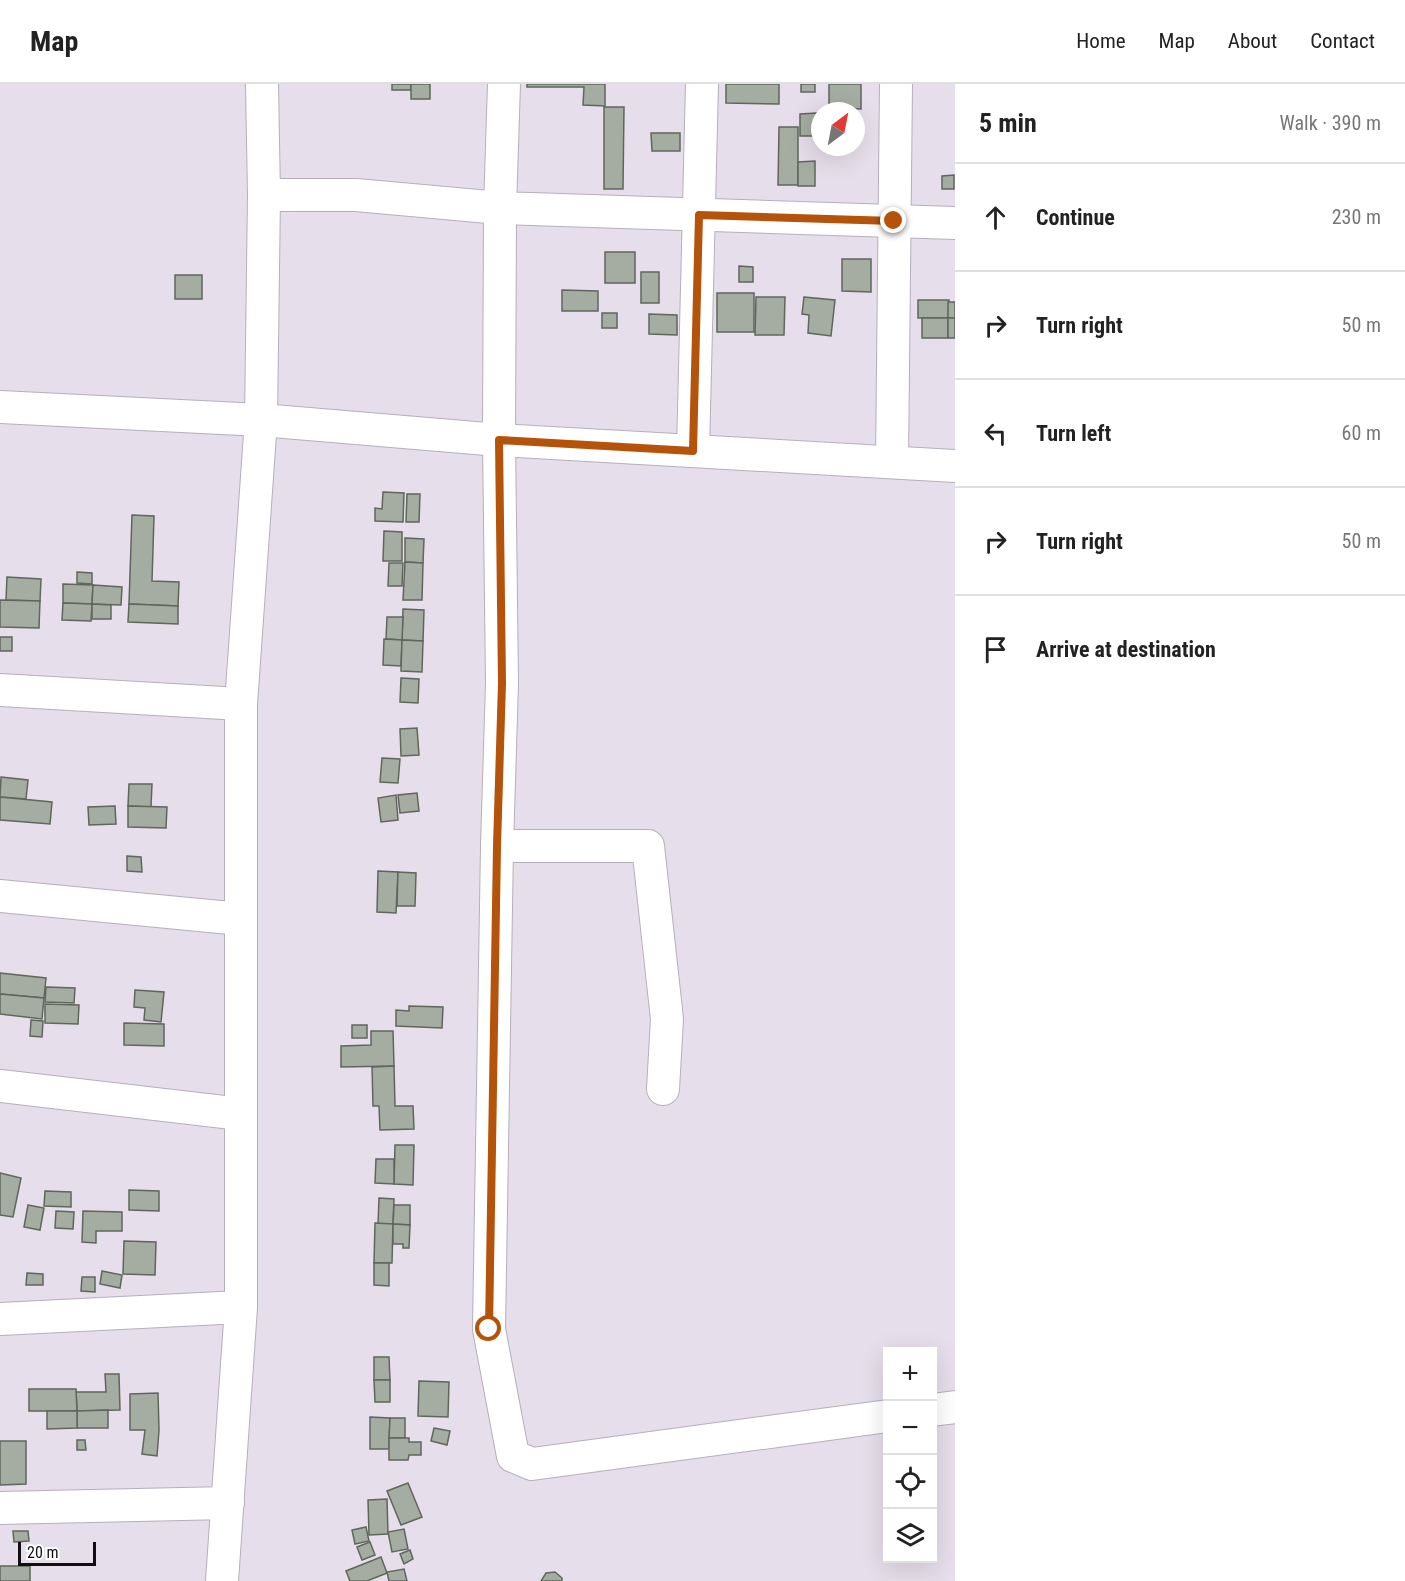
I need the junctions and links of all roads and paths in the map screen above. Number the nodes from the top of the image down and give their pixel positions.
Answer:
1 (262, 84) edge
2 (504, 84) edge
3 (702, 84) edge
4 (896, 84) edge
5 (264, 195) junction
6 (500, 208) junction
7 (699, 215) junction
8 (894, 221) junction
9 (955, 223) edge
10 (0, 407) edge
11 (261, 420) junction
12 (499, 440) junction
13 (693, 451) junction
14 (892, 462) junction
15 (955, 466) edge
16 (0, 690) edge
17 (241, 704) junction
18 (497, 846) junction
19 (0, 896) edge
20 (241, 919) junction
21 (0, 1086) edge
22 (663, 1089) dead end
23 (241, 1114) junction
24 (241, 1307) junction
25 (0, 1319) edge
26 (955, 1407) edge
27 (937, 1409) edge
28 (883, 1417) edge
29 (228, 1503) junction
30 (0, 1508) edge
31 (222, 1581) edge

1 - 5 street
2 - 6 street
3 - 7 street
4 - 8 street
5 - 6 street
5 - 11 street
6 - 7 street
6 - 12 street
7 - 8 street
7 - 13 street
8 - 9 street
8 - 14 street
10 - 11 street
11 - 12 street
11 - 17 street
12 - 13 street
12 - 18 street
13 - 14 street
14 - 15 street
16 - 17 street
17 - 20 street
18 - 22 street
18 - 28 street
19 - 20 street
20 - 23 street
21 - 23 street
23 - 24 street
24 - 25 street
24 - 29 street
26 - 27 street
29 - 30 street
29 - 31 street

